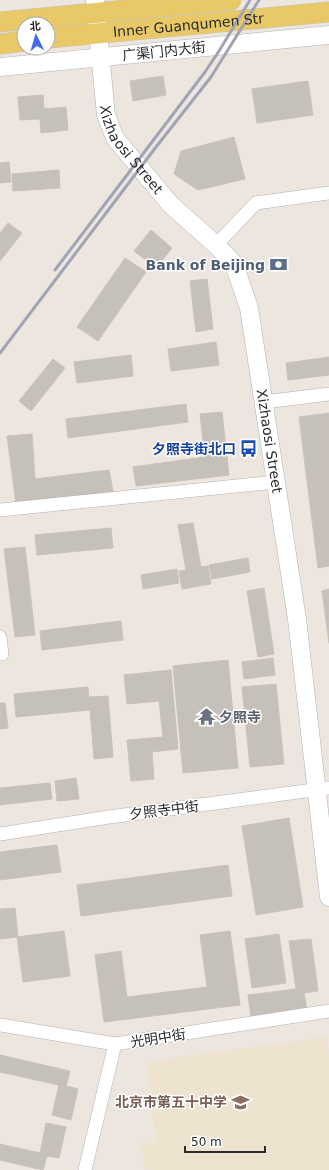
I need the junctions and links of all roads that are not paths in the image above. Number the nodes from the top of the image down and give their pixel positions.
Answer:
1 (231, 0) edge
2 (96, 8) edge
3 (329, 12) edge
4 (0, 22) edge
5 (99, 33) junction
6 (329, 35) edge
7 (56, 37) edge
8 (16, 42) edge
9 (0, 44) edge
10 (101, 57) junction
11 (0, 67) edge
12 (329, 193) edge
13 (216, 245) junction
14 (329, 394) edge
15 (264, 402) junction
16 (276, 482) junction
17 (0, 510) edge
18 (0, 637) edge
19 (2, 654) dead end
20 (323, 789) edge
21 (0, 834) edge
22 (329, 897) edge
23 (329, 1011) edge
24 (0, 1025) edge
25 (116, 1044) junction
26 (85, 1170) edge

1 - 2 main road
2 - 4 main road
2 - 5 street, Xizhaosi Street
3 - 5 main road, Inner Guanqumen Str
5 - 7 main road, Inner Guanqumen Str
5 - 10 street, Xizhaosi Street
6 - 10 street, 广渠门内大街
8 - 9 main road
10 - 11 street, 广渠门内大街
10 - 13 street, Xizhaosi Street
12 - 13 street
13 - 15 street, Xizhaosi Street
14 - 15 street
15 - 16 street, Xizhaosi Street
16 - 17 street
16 - 20 street, Xizhaosi Street
18 - 19 street
20 - 21 street, 夕照寺中街
20 - 22 street, Xizhaosi Street
23 - 25 street, 光明中街
24 - 25 street
25 - 26 street, 光明中街

